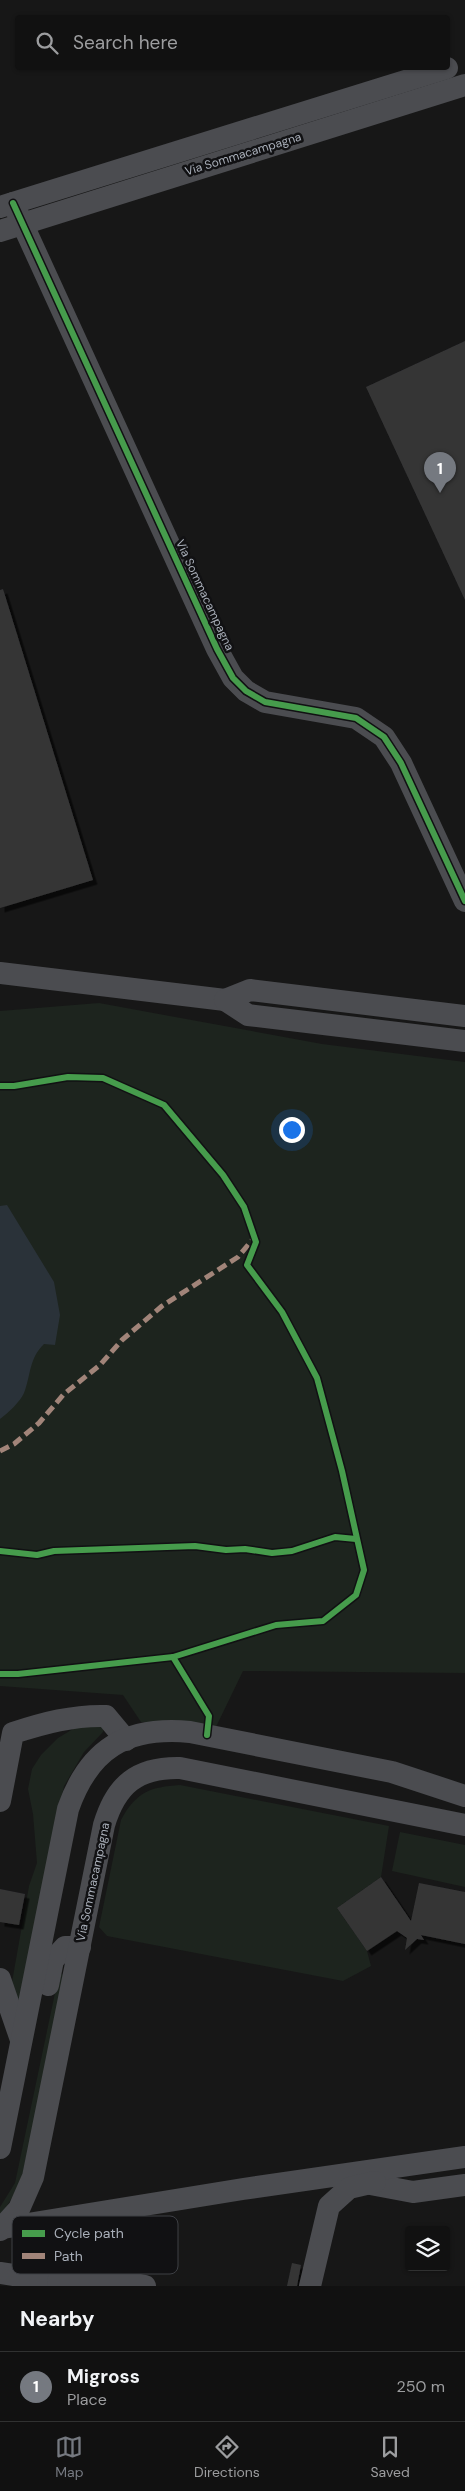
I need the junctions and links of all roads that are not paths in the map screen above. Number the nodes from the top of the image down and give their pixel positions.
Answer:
1 (465, 61) edge
2 (450, 66) edge
3 (437, 70) edge
4 (465, 85) edge
5 (6, 205) edge
6 (10, 227) edge
7 (465, 901) edge
8 (0, 973) edge
9 (225, 1000) junction
10 (465, 1016) edge
11 (465, 1041) edge
12 (6, 1735) edge
13 (126, 1740) junction
14 (465, 1796) edge
15 (0, 1801) edge
16 (465, 1825) edge
17 (80, 1947) junction
18 (0, 1979) edge
19 (0, 2036) edge
20 (22, 2041) junction
21 (11, 2093) junction
22 (0, 2148) edge
23 (465, 2157) edge
24 (465, 2170) edge
25 (362, 2184) junction
26 (465, 2185) edge
27 (329, 2206) junction
28 (13, 2216) edge
29 (95, 2216) edge
30 (126, 2216) edge
31 (12, 2217) edge
32 (1, 2233) edge
33 (0, 2273) edge
34 (66, 2283) edge
35 (84, 2286) edge
36 (145, 2286) edge
37 (297, 2286) edge
38 (310, 2286) edge
39 (322, 2286) edge

1 - 2 street, Via Sommacampagna
3 - 5 street, Via Sommacampagna
4 - 6 street, Via Sommacampagna
5 - 6 street, Via Sommacampagna
6 - 7 street, Via Sommacampagna
8 - 9 street
9 - 10 street
9 - 11 street
12 - 13 street
12 - 15 street
13 - 14 street
13 - 20 street
16 - 17 street, Via Sommacampagna
17 - 21 street
17 - 28 street, Via Sommacampagna
18 - 20 street
19 - 20 street
20 - 21 street
21 - 22 street
23 - 29 street
24 - 25 street
25 - 26 street
25 - 27 street
25 - 30 street
25 - 39 street
27 - 37 street
27 - 38 street
31 - 32 street, Via Sommacampagna
33 - 34 street
34 - 35 street
34 - 36 street

